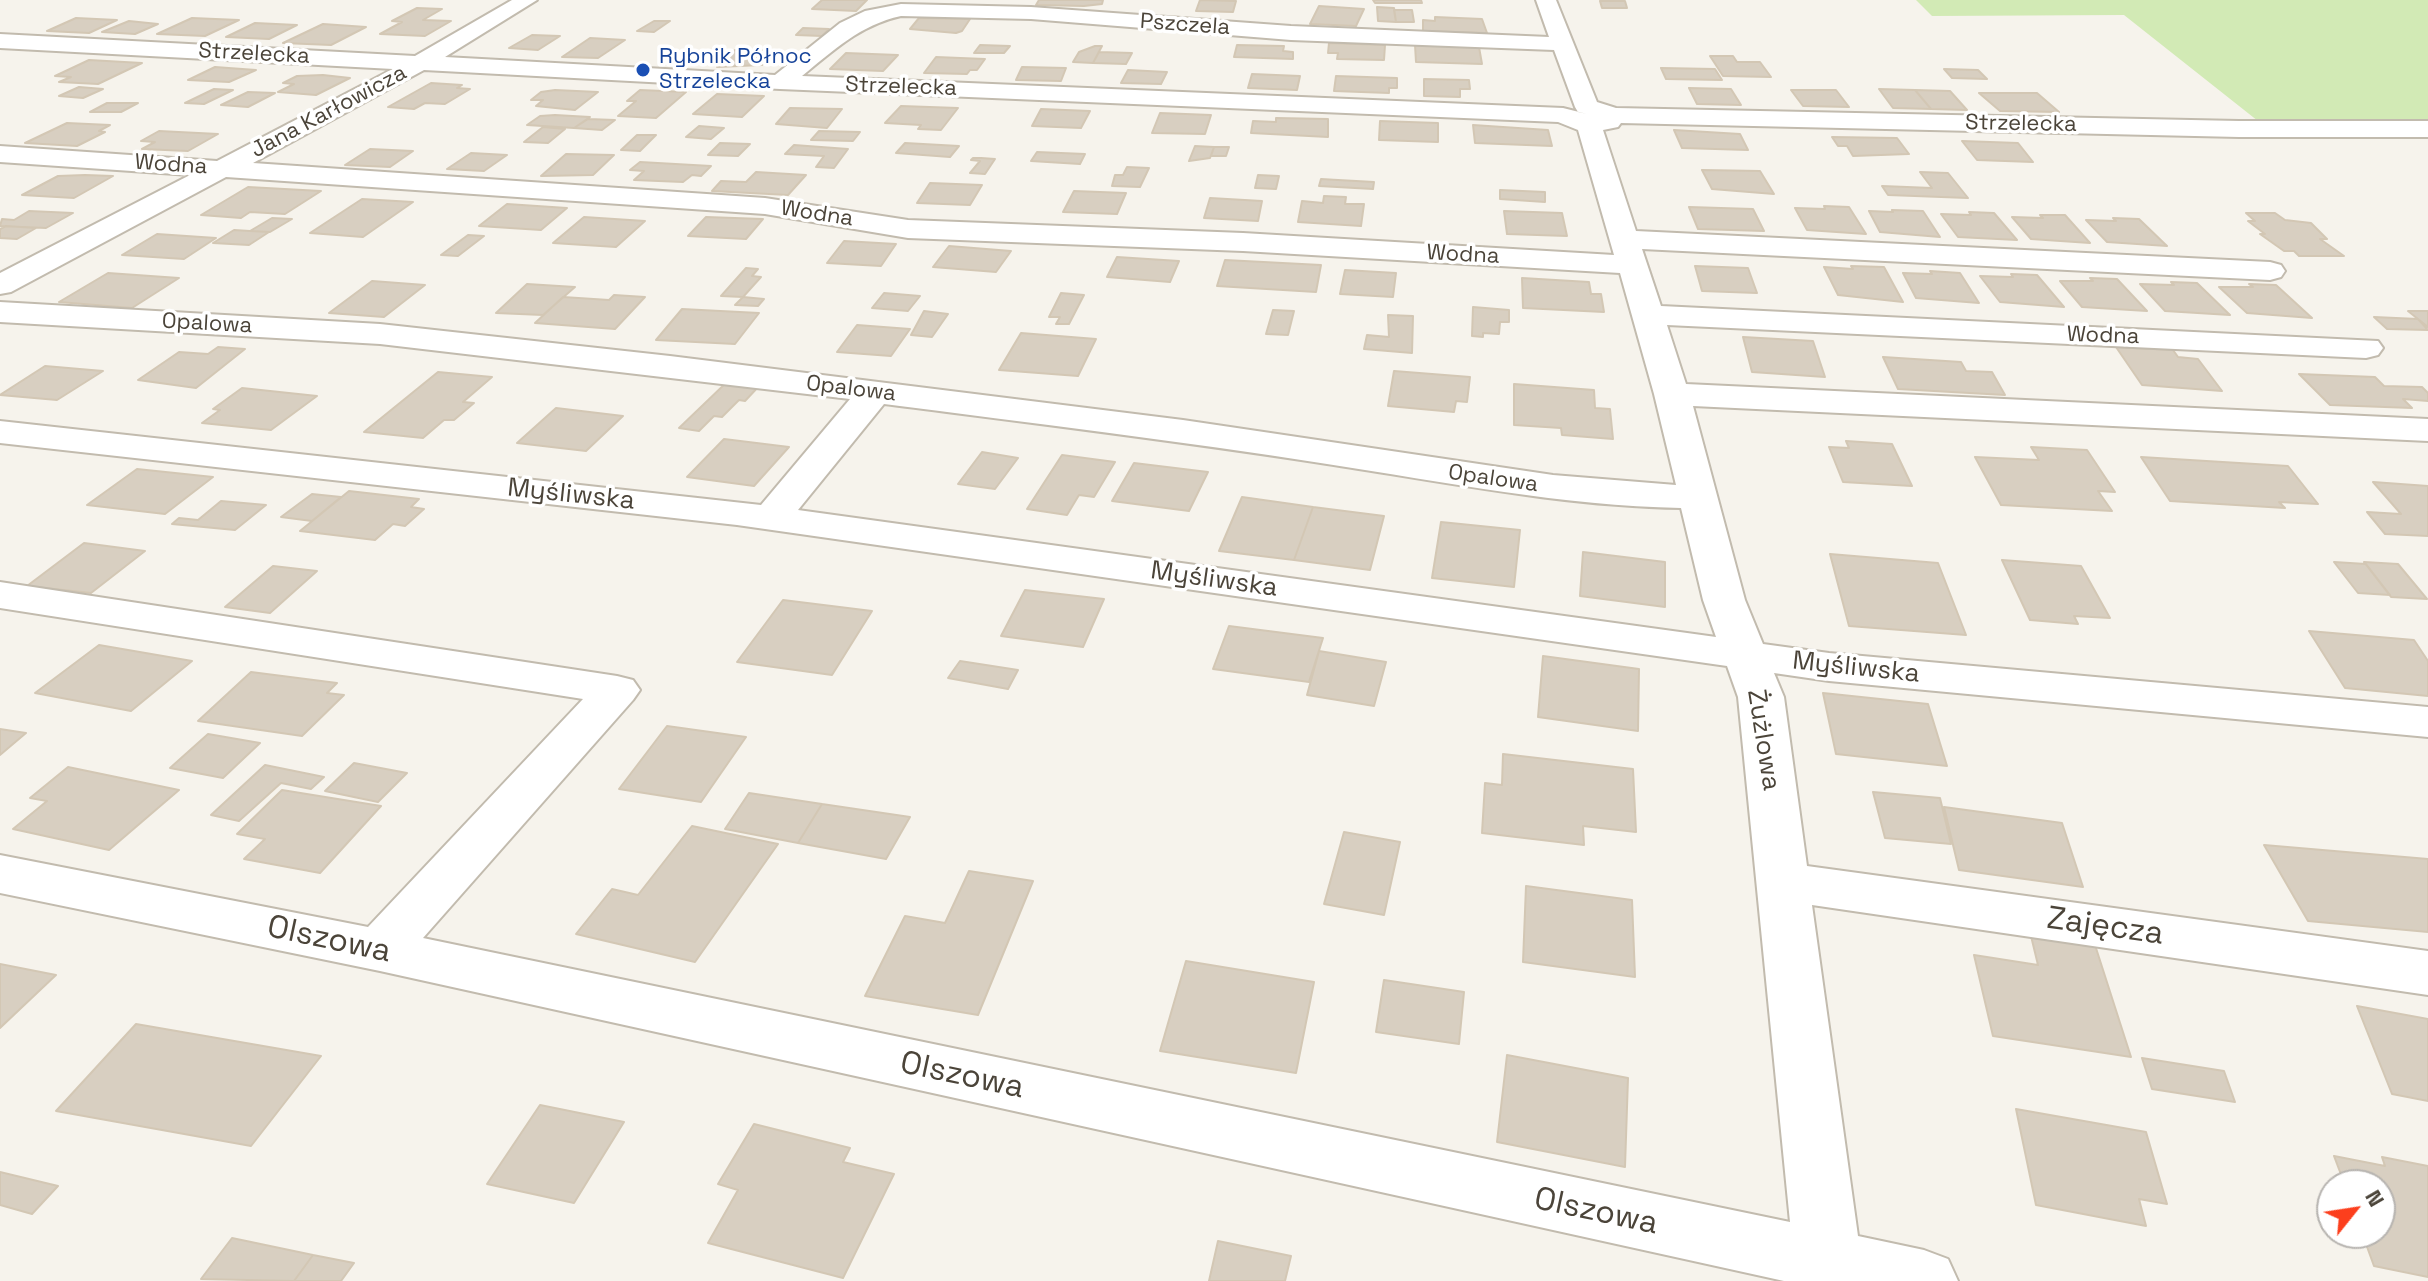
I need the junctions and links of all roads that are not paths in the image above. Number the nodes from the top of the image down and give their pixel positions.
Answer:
1 (527, 0) edge
2 (1546, 0) edge
3 (0, 41) edge
4 (1564, 44) junction
5 (420, 64) junction
6 (780, 82) junction
7 (1588, 115) junction
8 (2428, 129) edge
9 (0, 154) edge
10 (223, 169) junction
11 (1630, 252) junction
12 (2270, 271) dead end
13 (0, 285) edge
14 (0, 312) edge
15 (1649, 315) junction
16 (2366, 348) dead end
17 (875, 392) junction
18 (1672, 394) junction
19 (2428, 430) edge
20 (0, 432) edge
21 (1699, 497) junction
22 (771, 518) junction
23 (0, 595) edge
24 (1745, 655) junction
25 (2428, 722) edge
26 (0, 874) edge
27 (1783, 882) junction
28 (380, 950) junction
29 (2428, 973) edge
30 (1828, 1271) edge
31 (1924, 1281) edge

1 - 5 street, Jana Karłowicza
2 - 4 street, Żużlowa
3 - 5 street, Strzelecka
4 - 6 street, Pszczela
4 - 7 street, Żużlowa
5 - 6 street, Strzelecka
5 - 10 street, Jana Karłowicza
6 - 7 street, Strzelecka
7 - 8 street, Strzelecka
7 - 11 street, Żużlowa
9 - 10 street, Wodna
10 - 11 street, Wodna
10 - 13 street, Jana Karłowicza
11 - 12 street, Wodna
11 - 15 street, Żużlowa
14 - 17 street, Opalowa
15 - 16 street, Wodna
15 - 18 street, Żużlowa
17 - 21 street, Opalowa
17 - 22 street
18 - 19 street
18 - 21 street, Żużlowa
20 - 22 street, Myśliwska
21 - 24 street, Żużlowa
22 - 24 street, Myśliwska
23 - 28 street
24 - 25 street, Myśliwska
24 - 27 street, Żużlowa
26 - 28 street, Olszowa
27 - 29 street, Zajęcza
27 - 30 street, Żużlowa
28 - 30 street, Olszowa
30 - 31 street, Olszowa

